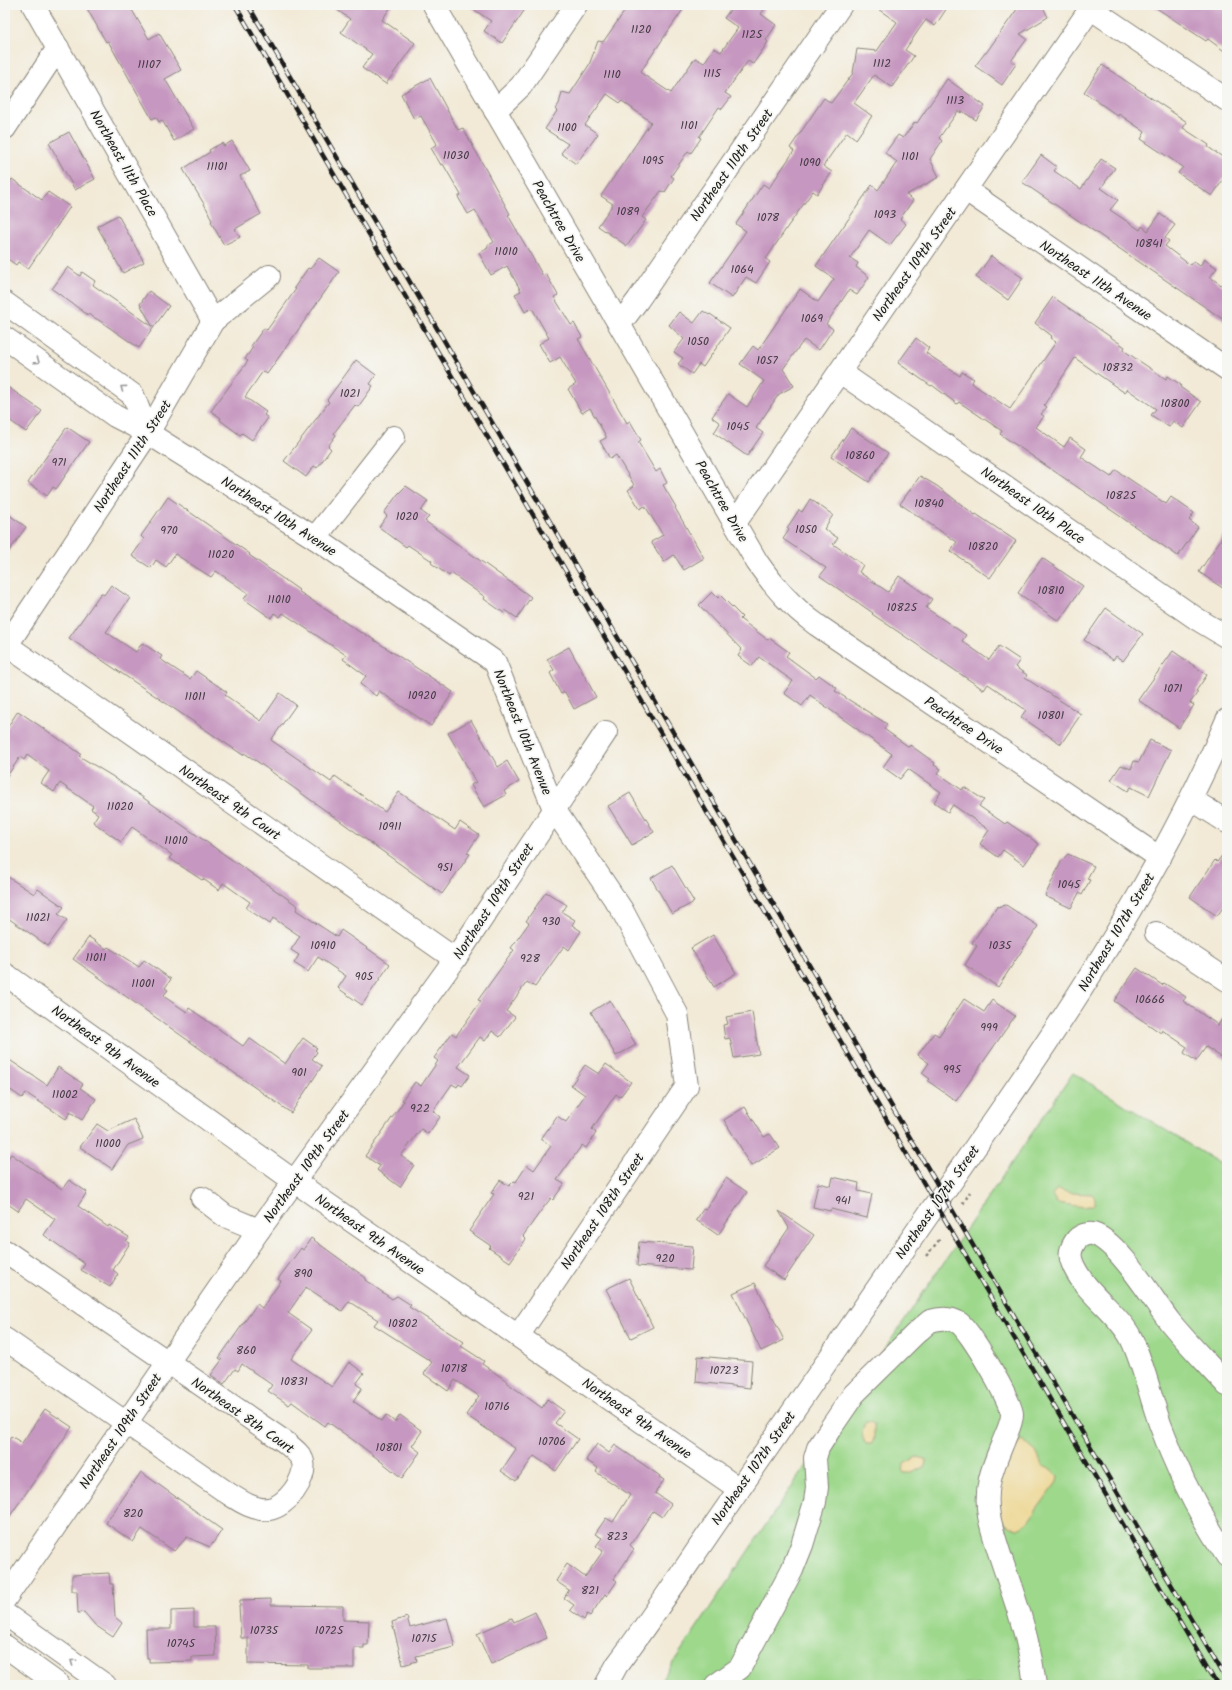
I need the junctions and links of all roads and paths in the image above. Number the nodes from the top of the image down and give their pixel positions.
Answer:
1 (33, 5) edge
2 (434, 5) edge
3 (576, 5) edge
4 (842, 5) edge
5 (1092, 7) edge
6 (58, 48) junction
7 (1227, 100) edge
8 (495, 111) junction
9 (5, 128) edge
10 (966, 190) junction
11 (269, 276) dead end
12 (5, 303) edge
13 (214, 321) junction
14 (620, 324) junction
15 (5, 338) edge
16 (1227, 369) edge
17 (840, 372) junction
18 (148, 433) junction
19 (394, 437) dead end
20 (735, 523) junction
21 (315, 538) junction
22 (1227, 637) edge
23 (6, 646) edge
24 (1227, 720) edge
25 (606, 732) dead end
26 (1191, 799) junction
27 (554, 809) junction
28 (1227, 822) edge
29 (1160, 858) junction
30 (1156, 933) dead end
31 (455, 959) junction
32 (5, 974) edge
33 (1227, 980) edge
34 (687, 1086) joint
35 (294, 1181) junction
36 (202, 1198) dead end
37 (259, 1230) junction
38 (5, 1251) edge
39 (518, 1336) junction
40 (5, 1339) edge
41 (168, 1362) junction
42 (1227, 1385) edge
43 (126, 1423) junction
44 (739, 1489) junction
45 (1227, 1556) edge
46 (5, 1599) edge
47 (5, 1614) edge
48 (5, 1646) edge
49 (617, 1665) junction
50 (59, 1685) edge
51 (104, 1685) edge
52 (589, 1685) edge
53 (606, 1685) edge
54 (716, 1685) edge
55 (1035, 1685) edge

1 - 6 street, Northeast 11th Place
2 - 8 street, Peachtree Drive
3 - 8 street
4 - 14 street, Northeast 110th Street
5 - 7 street
5 - 10 street, Northeast 109th Street
6 - 9 street
6 - 13 street, Northeast 11th Place
8 - 14 street, Peachtree Drive
10 - 16 street, Northeast 11th Avenue
10 - 17 street, Northeast 109th Street
11 - 13 street, Northeast 111th Street
18 -> 12 street
13 - 18 street, Northeast 111th Street
14 - 20 street, Peachtree Drive
15 -> 18 street, Northeast 10th Avenue
17 - 20 street, Northeast 109th Street
17 - 22 street, Northeast 10th Place
18 - 21 street, Northeast 10th Avenue
18 - 23 street, Northeast 111th Street
19 - 21 street
20 - 29 street, Peachtree Drive
21 - 27 street, Northeast 10th Avenue
23 - 31 street, Northeast 9th Court
24 - 26 street, Northeast 107th Street
25 - 27 street, Northeast 109th Street
26 - 28 street
26 - 29 street, Northeast 107th Street
27 - 31 street, Northeast 109th Street
27 - 34 street, Northeast 10th Avenue
29 - 44 street, Northeast 107th Street
30 - 33 street
31 - 35 street, Northeast 109th Street
32 - 35 street, Northeast 9th Avenue
34 - 39 street, Northeast 108th Street
35 - 37 street, Northeast 109th Street
35 - 39 street, Northeast 9th Avenue
36 - 37 street
37 - 41 street, Northeast 109th Street
38 - 41 street, Northeast 8th Court
39 - 44 street, Northeast 9th Avenue
40 - 43 street, Northeast 8th Court
41 - 43 street, Northeast 109th Street
41 - 43 street, Northeast 8th Court
42 - 45 street
43 - 46 street, Northeast 109th Street
44 - 49 street, Northeast 107th Street
51 -> 47 street
48 - 50 street
49 - 52 street
49 - 53 street
54 - 55 street

